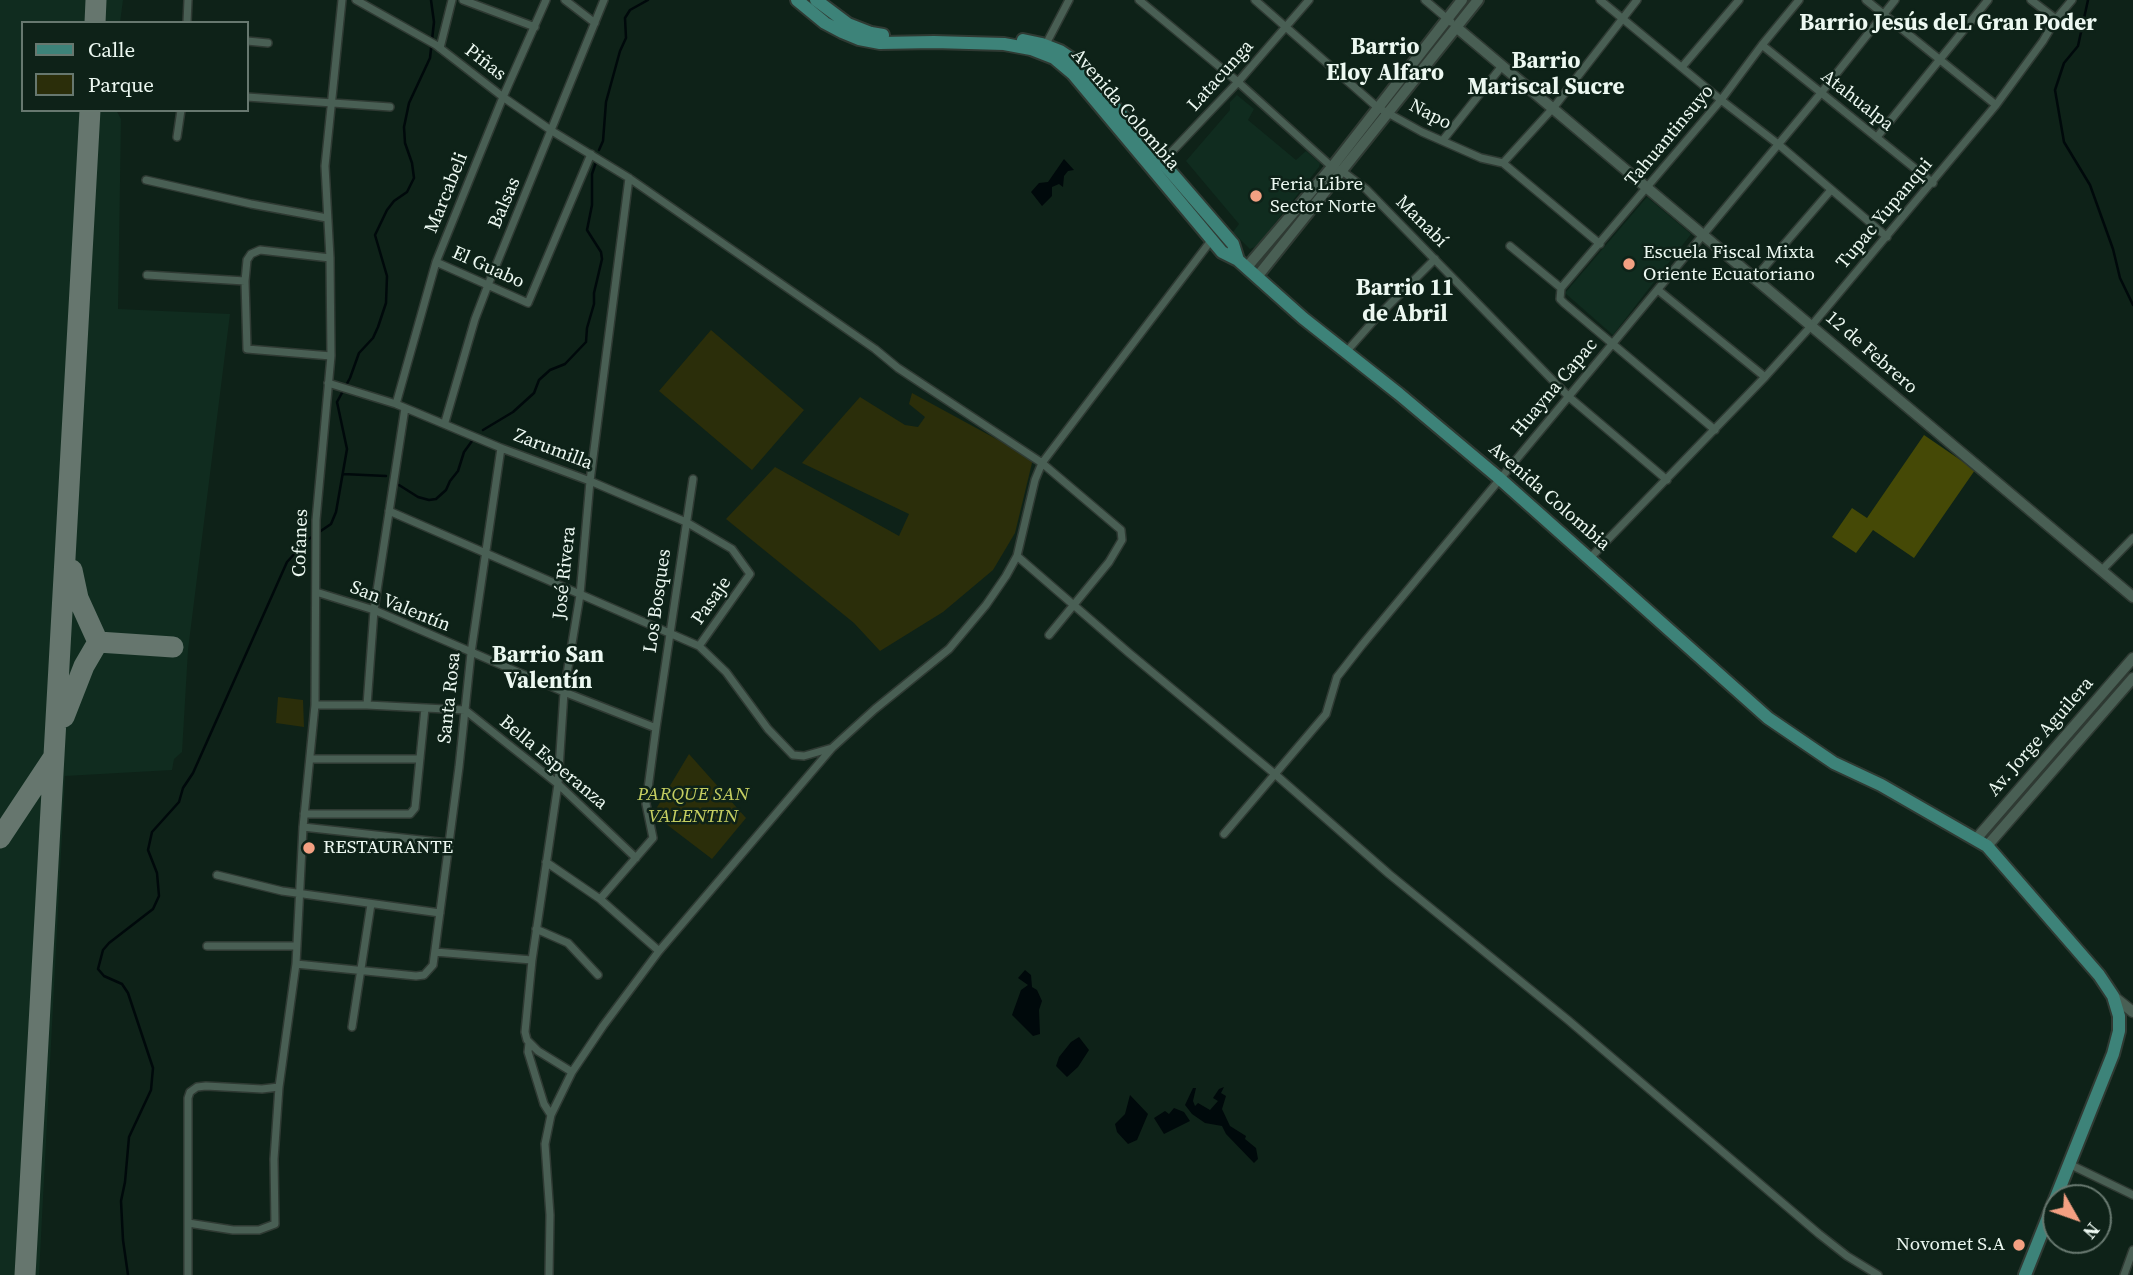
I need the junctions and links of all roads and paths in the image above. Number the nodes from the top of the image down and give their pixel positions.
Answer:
1 (188, 0) edge
2 (342, 0) edge
3 (356, 0) edge
4 (452, 0) edge
5 (463, 0) edge
6 (546, 0) edge
7 (565, 0) edge
8 (604, 0) edge
9 (797, 0) edge
10 (816, 0) edge
11 (1069, 0) edge
12 (1139, 0) edge
13 (1255, 0) edge
14 (1309, 0) edge
15 (1425, 0) edge
16 (1462, 0) edge
17 (1478, 0) edge
18 (1600, 0) edge
19 (1637, 0) edge
20 (1739, 0) edge
21 (1799, 0) edge
22 (1866, 0) edge
23 (1895, 0) edge
24 (1988, 0) edge
25 (2031, 0) edge
26 (2073, 0) edge
27 (1883, 15) junction
28 (1623, 18) junction
29 (1447, 19) junction
30 (2056, 19) junction
31 (187, 21) edge
32 (595, 23) junction
33 (535, 27) junction
34 (1285, 27) junction
35 (1456, 27) junction
36 (248, 41) edge
37 (268, 43) dead end
38 (1762, 45) junction
39 (440, 48) junction
40 (1043, 49) junction
41 (1940, 60) junction
42 (1502, 66) junction
43 (1682, 67) junction
44 (1238, 82) junction
45 (1821, 93) junction
46 (248, 97) edge
47 (503, 97) junction
48 (1721, 100) junction
49 (331, 102) junction
50 (1996, 105) junction
51 (390, 107) dead end
52 (1377, 107) junction
53 (1554, 107) junction
54 (1389, 111) junction
55 (181, 112) edge
56 (552, 131) junction
57 (177, 137) dead end
58 (1877, 137) junction
59 (1443, 140) junction
60 (1778, 144) junction
61 (591, 154) junction
62 (1503, 163) junction
63 (1157, 166) junction
64 (1337, 169) junction
65 (629, 178) junction
66 (146, 180) dead end
67 (1933, 183) junction
68 (1648, 187) junction
69 (1831, 190) junction
70 (327, 218) junction
71 (1703, 234) junction
72 (1216, 235) junction
73 (1887, 237) junction
74 (1600, 244) junction
75 (1510, 246) dead end
76 (330, 258) junction
77 (1435, 258) junction
78 (436, 262) junction
79 (1242, 263) junction
80 (147, 275) dead end
81 (1257, 277) junction
82 (1756, 277) junction
83 (245, 281) junction
84 (488, 285) junction
85 (1561, 288) junction
86 (1658, 290) junction
87 (1812, 325) junction
88 (1613, 343) junction
89 (1346, 352) junction
90 (331, 356) junction
91 (1765, 377) junction
92 (328, 383) junction
93 (1569, 397) junction
94 (396, 404) junction
95 (405, 408) junction
96 (445, 422) junction
97 (1715, 430) junction
98 (501, 448) junction
99 (1042, 463) junction
100 (1499, 478) junction
101 (693, 479) dead end
102 (1667, 480) junction
103 (590, 481) junction
104 (389, 511) junction
105 (686, 522) junction
106 (2133, 538) edge
107 (485, 551) junction
108 (1017, 556) junction
109 (1590, 558) junction
110 (2101, 571) junction
111 (750, 574) joint
112 (316, 592) junction
113 (580, 595) junction
114 (2133, 597) edge
115 (1073, 606) junction
116 (373, 610) junction
117 (669, 633) junction
118 (1049, 635) dead end
119 (699, 646) junction
120 (471, 653) junction
121 (2133, 659) edge
122 (2133, 678) edge
123 (564, 692) junction
124 (315, 705) junction
125 (367, 705) junction
126 (425, 708) junction
127 (465, 710) junction
128 (656, 728) junction
129 (832, 748) junction
130 (311, 759) junction
131 (419, 760) junction
132 (1276, 775) junction
133 (558, 784) junction
134 (304, 814) junction
135 (303, 827) junction
136 (1224, 834) dead end
137 (1982, 842) junction
138 (448, 844) junction
139 (636, 858) junction
140 (546, 862) junction
141 (217, 875) dead end
142 (300, 894) junction
143 (600, 899) junction
144 (371, 904) junction
145 (440, 913) junction
146 (536, 929) junction
147 (207, 946) dead end
148 (297, 946) junction
149 (659, 951) junction
150 (435, 952) junction
151 (531, 960) junction
152 (296, 964) junction
153 (361, 971) junction
154 (598, 975) dead end
155 (2113, 996) junction
156 (2133, 1012) edge
157 (352, 1027) dead end
158 (529, 1043) junction
159 (572, 1072) junction
160 (279, 1087) junction
161 (551, 1115) junction
162 (2069, 1164) junction
163 (2133, 1195) edge
164 (188, 1223) junction
165 (2133, 1250) edge
166 (188, 1275) edge
167 (550, 1275) edge
168 (1878, 1275) edge
169 (2025, 1275) edge
170 (2124, 1275) edge

1 - 31 street
2 - 49 street, Cofanes
3 - 39 street, Piñas
4 - 39 street
5 - 33 street
6 - 33 street, Marcabeli
7 - 32 street
8 - 32 street, Balsas
9 - 40 main road, Avenida Colombia
10 - 40 main road, Avenida Colombia
11 - 40 street
12 - 44 street, Manabí
13 - 34 street, Napo
14 - 34 street, Latacunga
15 - 29 street, 12 de Febrero
16 - 29 main road
17 - 35 main road
18 - 28 street
19 - 28 street
20 - 43 street
21 - 38 street, Tahuantinsuyo
22 - 27 street
23 - 27 street, Huayna Capac
24 - 41 street
25 - 30 street
26 - 30 street, Tupac Yupanqui
27 - 41 street
27 - 45 street, Huayna Capac
28 - 43 street
28 - 53 street
29 - 35 street, 12 de Febrero
29 - 52 main road
30 - 50 street, Tupac Yupanqui
32 - 56 street, Balsas
33 - 47 street, Marcabeli
34 - 44 street, Latacunga
34 - 52 street, Napo
35 - 42 street, 12 de Febrero
35 - 54 main road
36 - 37 street
38 - 45 street, Atahualpa
38 - 48 street, Tahuantinsuyo
39 - 47 street, Piñas
40 - 63 main road, Avenida Colombia
41 - 50 street
41 - 58 street
42 - 53 street, 12 de Febrero
42 - 59 street
43 - 48 street
44 - 63 street, Latacunga
44 - 64 street, Manabí
45 - 58 street, Atahualpa
45 - 60 street, Huayna Capac
46 - 49 street
47 - 56 street, Piñas
47 - 78 street, Marcabeli
48 - 60 street
48 - 68 street, Tahuantinsuyo
49 - 51 street
49 - 70 street, Cofanes
50 - 67 street, Tupac Yupanqui
52 - 54 street, Napo
52 - 64 main road
53 - 62 street
53 - 68 street, 12 de Febrero
54 - 59 street, Napo
54 - 64 main road
55 - 57 street
56 - 61 street, Piñas
56 - 84 street, Balsas
58 - 67 street, Atahualpa
59 - 62 street, Napo
60 - 69 street
60 - 71 street, Huayna Capac
61 - 65 street, Piñas
61 - 84 street, El Guabo
62 - 74 street, Napo
63 - 72 main road, Avenida Colombia
64 - 77 street, Manabí
64 - 79 main road
64 - 81 main road
65 - 99 street, Piñas
65 - 103 street, José Rivera
66 - 70 street
67 - 73 street, Tupac Yupanqui
68 - 71 street, 12 de Febrero
68 - 74 street, Tahuantinsuyo
69 - 73 street
69 - 82 street
70 - 76 street, Cofanes
71 - 82 street, 12 de Febrero
71 - 86 street, Huayna Capac
72 - 79 main road, Avenida Colombia
72 - 99 street
73 - 87 street, Tupac Yupanqui
74 - 85 street, Tahuantinsuyo
75 - 85 street
76 - 83 street
76 - 90 street, Cofanes
77 - 89 street
77 - 93 street, Manabí
78 - 84 street, El Guabo
78 - 94 street, Marcabeli
79 - 81 main road, Avenida Colombia
80 - 83 street
81 - 89 main road, Avenida Colombia
82 - 87 street, 12 de Febrero
83 - 90 street
84 - 96 street, Balsas
85 - 88 street
86 - 88 street, Huayna Capac
86 - 91 street
87 - 91 street, Tupac Yupanqui
87 - 110 street, 12 de Febrero
88 - 93 street, Huayna Capac
88 - 97 street
89 - 100 main road, Avenida Colombia
90 - 92 street, Cofanes
91 - 97 street, Tupac Yupanqui
92 - 94 street, Zarumilla
92 - 112 street, Cofanes
93 - 100 street, Huayna Capac
93 - 102 street, Manabí
94 - 95 street, Zarumilla
95 - 96 street, Zarumilla
95 - 104 street
96 - 98 street, Zarumilla
97 - 102 street, Tupac Yupanqui
98 - 103 street, Zarumilla
98 - 107 street, Santa Rosa
99 - 108 street
99 - 115 street, Piñas
100 - 109 main road, Avenida Colombia
100 - 132 street, Huayna Capac
101 - 105 street, Los Bosques
102 - 109 street, Tupac Yupanqui
103 - 105 street, Zarumilla
103 - 113 street, José Rivera
104 - 107 street
104 - 116 street
105 - 111 street, Zarumilla
105 - 117 street, Los Bosques
106 - 110 street
107 - 113 street
107 - 120 street, Santa Rosa
108 - 115 street
108 - 129 street
109 - 137 main road, Avenida Colombia
110 - 114 street, 12 de Febrero
111 - 119 street, Pasaje
112 - 116 street, San Valentín
112 - 124 street, Cofanes
113 - 117 street
113 - 123 street, José Rivera
115 - 118 street
115 - 132 street
116 - 120 street, San Valentín
116 - 125 street
117 - 119 street
117 - 128 street, Los Bosques
119 - 129 street
120 - 123 street, San Valentín
120 - 127 street, Santa Rosa
121 - 137 street, Av. Jorge Aguilera
122 - 137 street, Av. Jorge Aguilera
123 - 128 street, San Valentín
123 - 133 street, José Rivera
124 - 125 street
124 - 130 street, Cofanes
125 - 126 street
126 - 127 street
126 - 131 street
127 - 133 street, Bella Esperanza
127 - 138 street, Santa Rosa
128 - 139 street
129 - 149 street
130 - 131 street
130 - 134 street, Cofanes
131 - 134 street
132 - 136 street, Huayna Capac
132 - 168 street
133 - 139 street, Bella Esperanza
133 - 140 street, José Rivera
134 - 135 street, Cofanes
135 - 138 street
135 - 142 street, Cofanes
137 - 155 main road, Avenida Colombia
138 - 145 street, Santa Rosa
139 - 143 street
140 - 143 street
140 - 146 street, José Rivera
141 - 142 street
142 - 144 street
142 - 148 street, Cofanes
143 - 149 street
144 - 145 street
144 - 153 street
145 - 150 street, Santa Rosa
146 - 151 street, José Rivera
146 - 154 street
147 - 148 street
148 - 152 street, Cofanes
149 - 159 street
150 - 151 street
150 - 153 street
151 - 158 street, José Rivera
152 - 153 street
152 - 160 street, Cofanes
153 - 157 street
155 - 156 street
155 - 162 main road
158 - 159 street
158 - 161 street, José Rivera
159 - 161 street
160 - 164 street
160 - 164 street, Cofanes
161 - 167 street
162 - 163 street
162 - 169 main road
164 - 166 street
165 - 170 street

